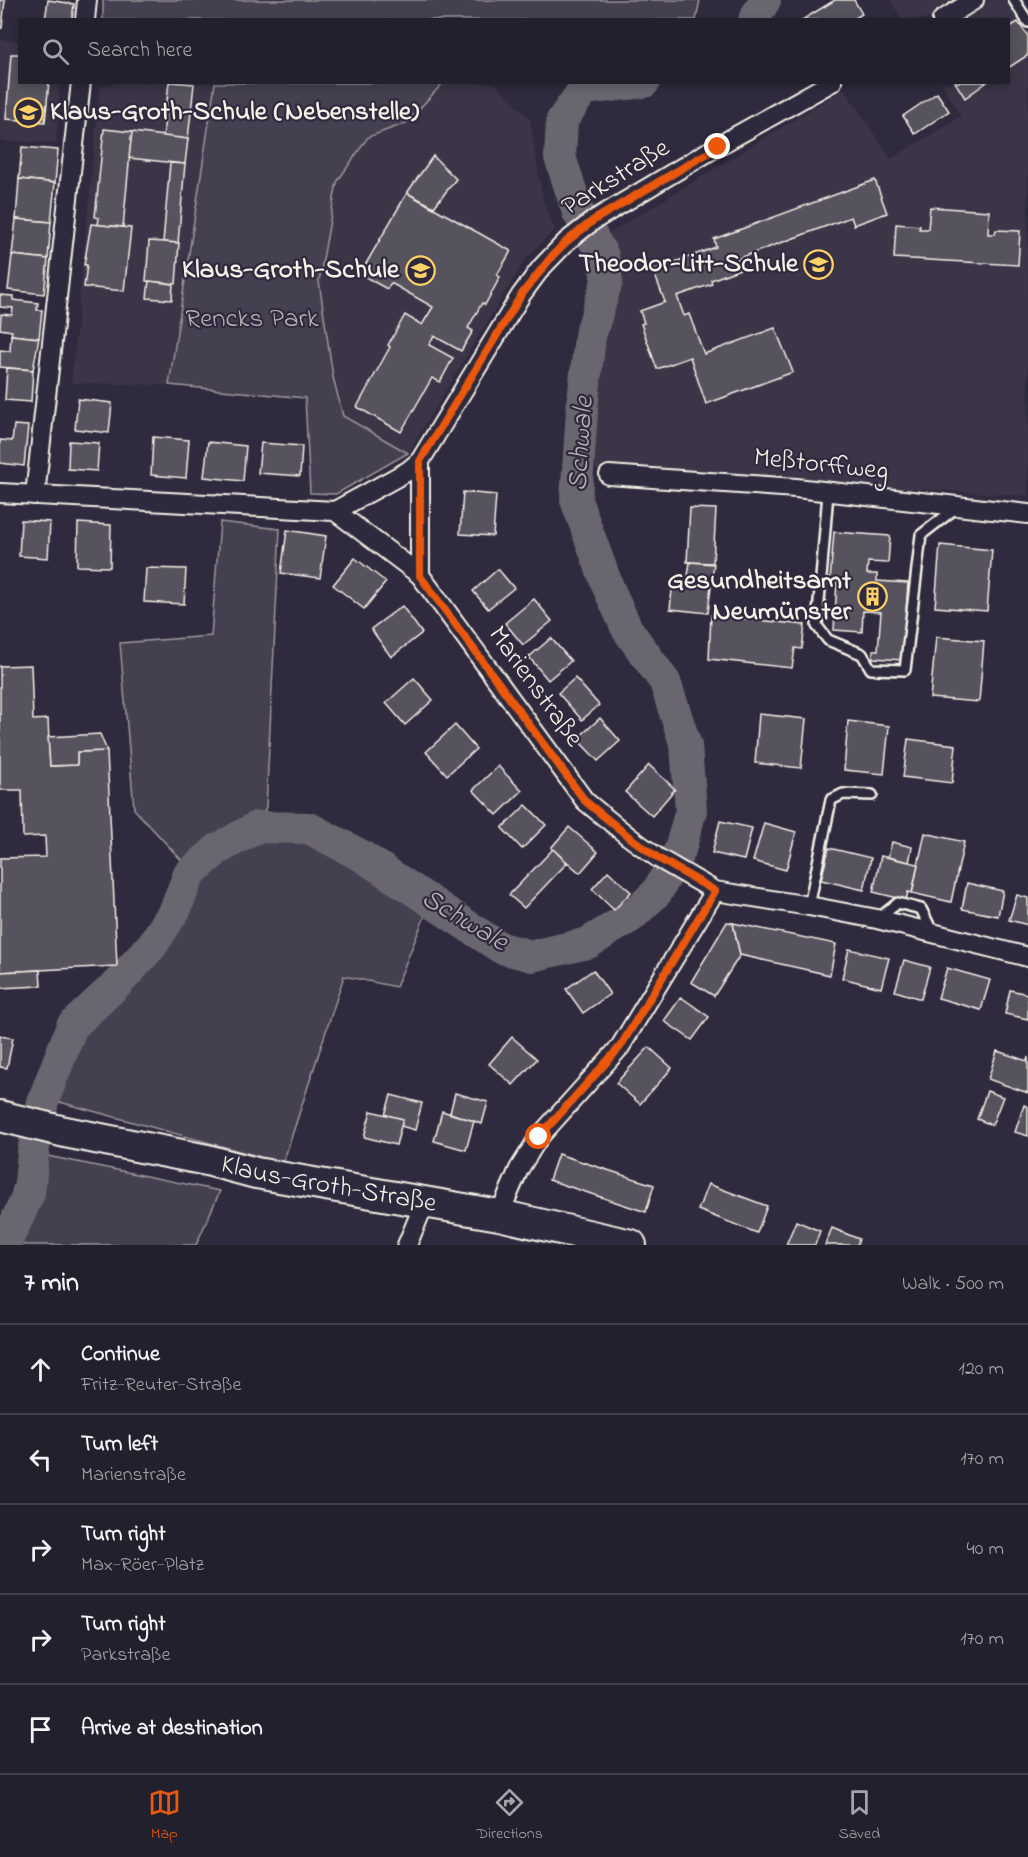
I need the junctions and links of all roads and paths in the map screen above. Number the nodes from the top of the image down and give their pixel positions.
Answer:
1 (87, 0) edge
2 (974, 0) edge
3 (1014, 0) edge
4 (85, 18) edge
5 (945, 18) edge
6 (1028, 22) edge
7 (81, 84) edge
8 (829, 84) edge
9 (420, 461) junction
10 (609, 475) dead end
11 (0, 493) edge
12 (828, 493) junction
13 (35, 495) junction
14 (958, 506) junction
15 (335, 511) junction
16 (1028, 514) edge
17 (420, 576) junction
18 (872, 795) dead end
19 (715, 891) junction
20 (809, 906) junction
21 (1028, 957) edge
22 (13, 1119) edge
23 (425, 1202) junction
24 (499, 1215) junction
25 (407, 1245) edge
26 (631, 1245) edge

1 - 4 street
2 - 5 street
3 - 6 lane
7 - 13 street
8 - 9 street, Parkstraße
9 - 15 street
9 - 17 street
10 - 12 street, Meßtorffweg
11 - 13 street
12 - 14 street, Meßtorffweg
12 - 14 lane
13 - 15 street
14 - 16 street, Meßtorffweg
15 - 17 street, Marienstraße
17 - 19 street, Marienstraße
18 - 20 lane
19 - 20 street, Marienstraße
19 - 24 street
20 - 21 street, Marienstraße
22 - 23 main road, Klaus-Groth-Straße
23 - 24 main road, Klaus-Groth-Straße
23 - 25 street
24 - 26 main road, Klaus-Groth-Straße

